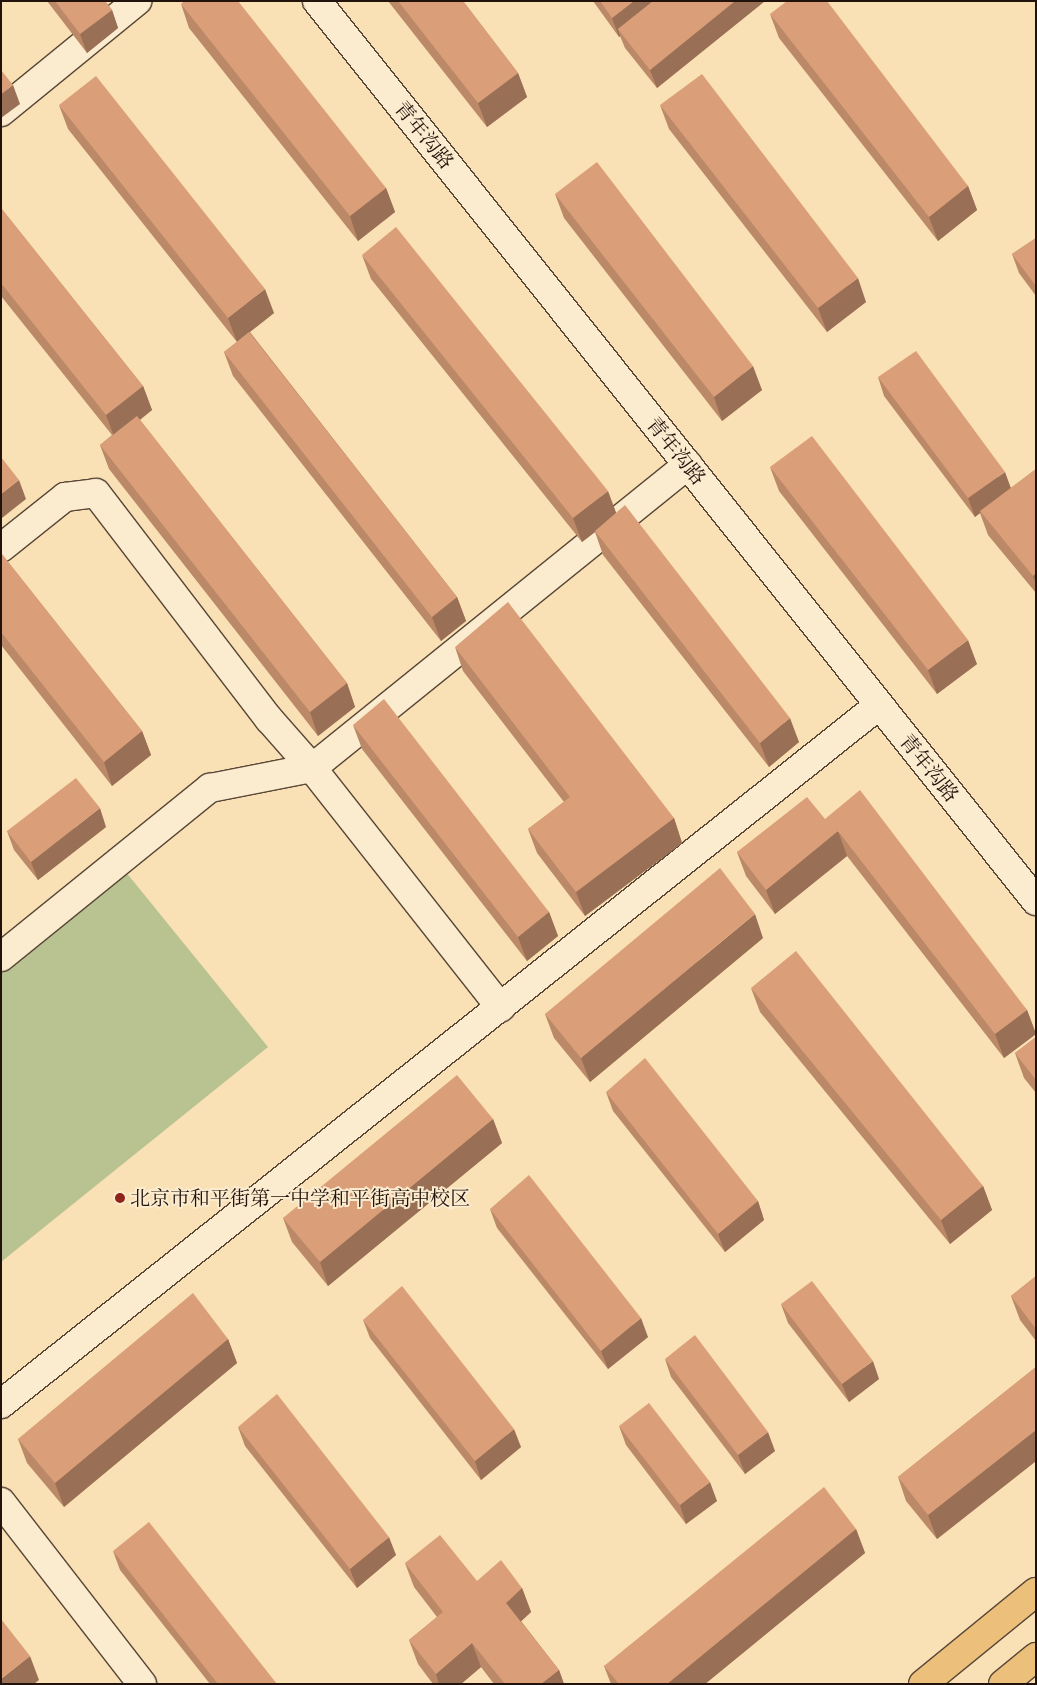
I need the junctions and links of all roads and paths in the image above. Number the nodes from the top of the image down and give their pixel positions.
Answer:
1 (137, 1) edge
2 (317, 1) edge
3 (1, 112) edge
4 (688, 465) junction
5 (1, 548) edge
6 (880, 705) junction
7 (312, 768) junction
8 (1036, 901) edge
9 (1, 957) edge
10 (501, 1008) junction
11 (1, 1404) edge
12 (1, 1502) edge
13 (1036, 1592) edge
14 (1036, 1657) edge
15 (131, 1680) edge
16 (923, 1684) edge
17 (1003, 1684) edge

1 - 3 street
2 - 4 street, 青年沟路
4 - 6 street, 青年沟路
4 - 7 street
5 - 7 street
6 - 8 street, 青年沟路
6 - 10 street
7 - 9 street
7 - 10 street
10 - 11 street
12 - 15 street
13 - 16 main road
14 - 17 main road

